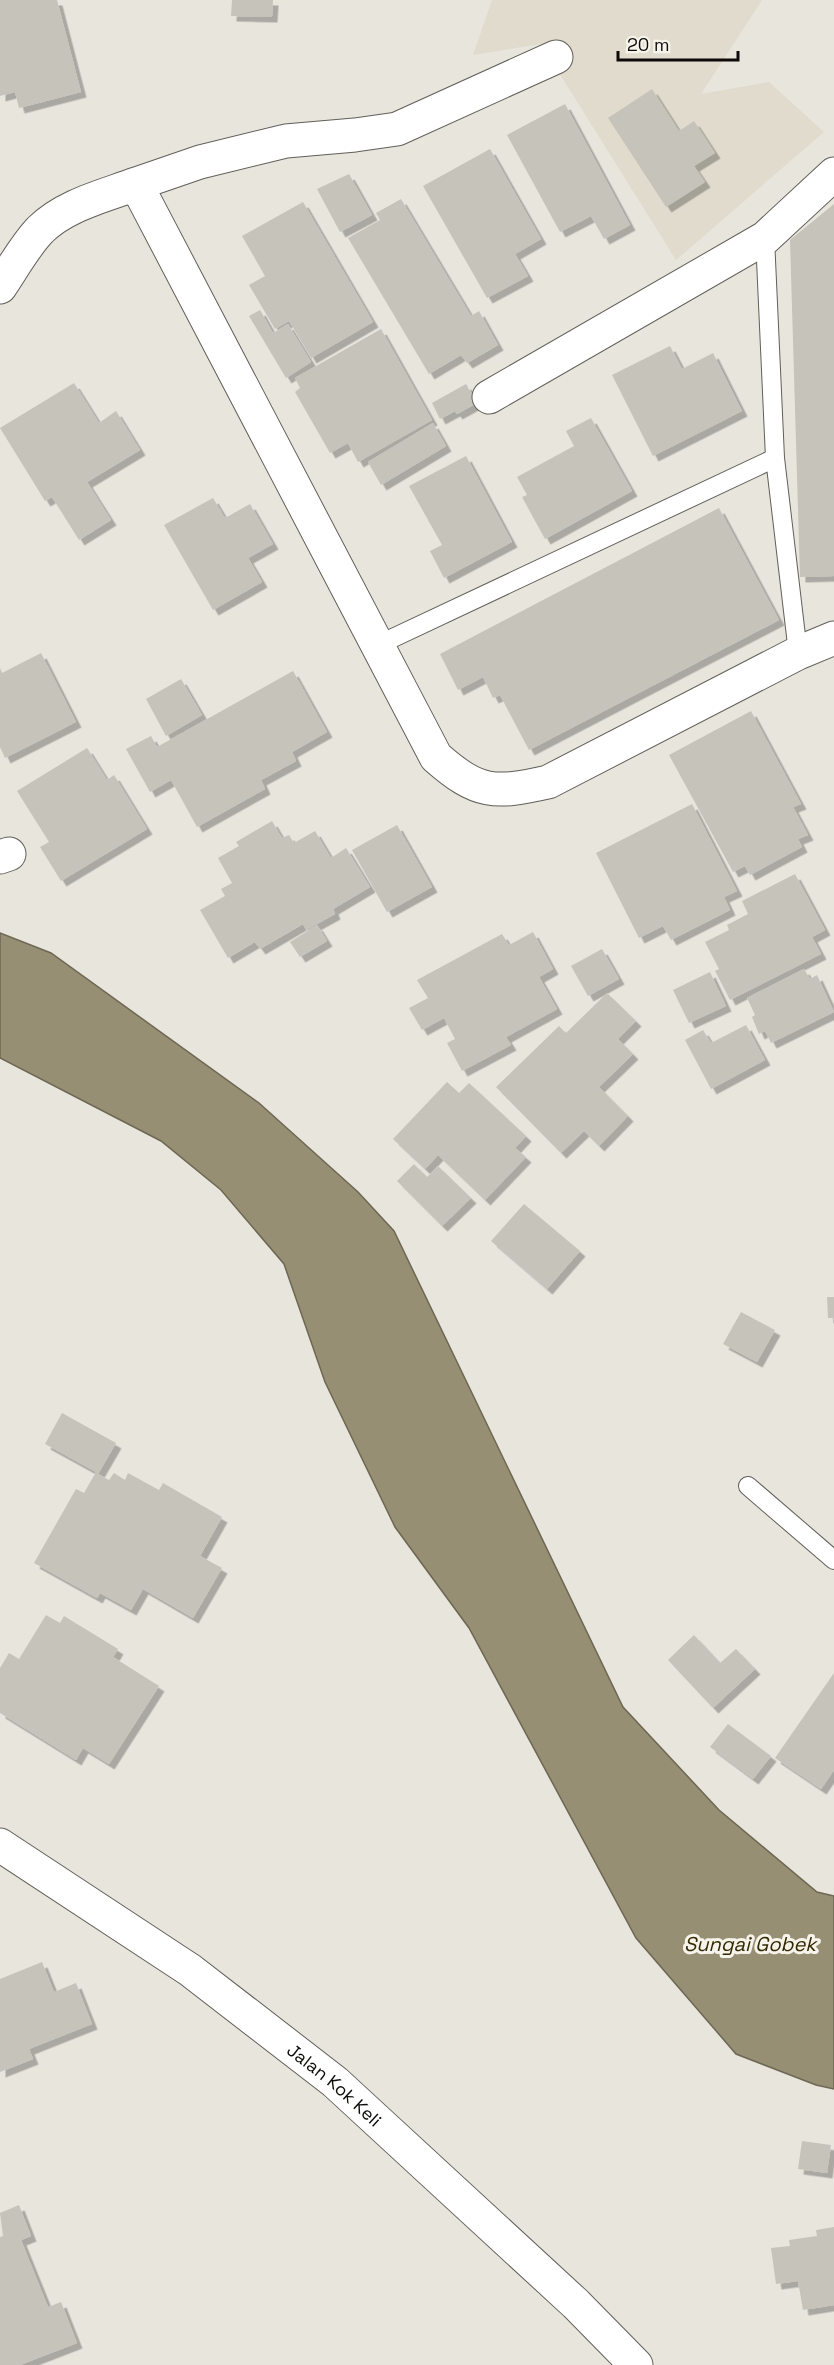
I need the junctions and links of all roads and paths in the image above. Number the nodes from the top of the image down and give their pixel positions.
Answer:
1 (556, 57) dead end
2 (834, 174) edge
3 (136, 184) junction
4 (765, 238) junction
5 (0, 287) edge
6 (489, 398) dead end
7 (775, 458) junction
8 (834, 638) edge
9 (378, 645) junction
10 (798, 653) junction
11 (748, 1486) dead end
12 (834, 1560) edge
13 (0, 1845) edge
14 (636, 2365) edge

1 - 3 street
2 - 4 street
3 - 5 street
3 - 9 street
4 - 6 street
4 - 7 lane
7 - 9 lane
7 - 10 lane
8 - 10 street
9 - 10 street
11 - 12 lane
13 - 14 street, Jalan Kok Keli

